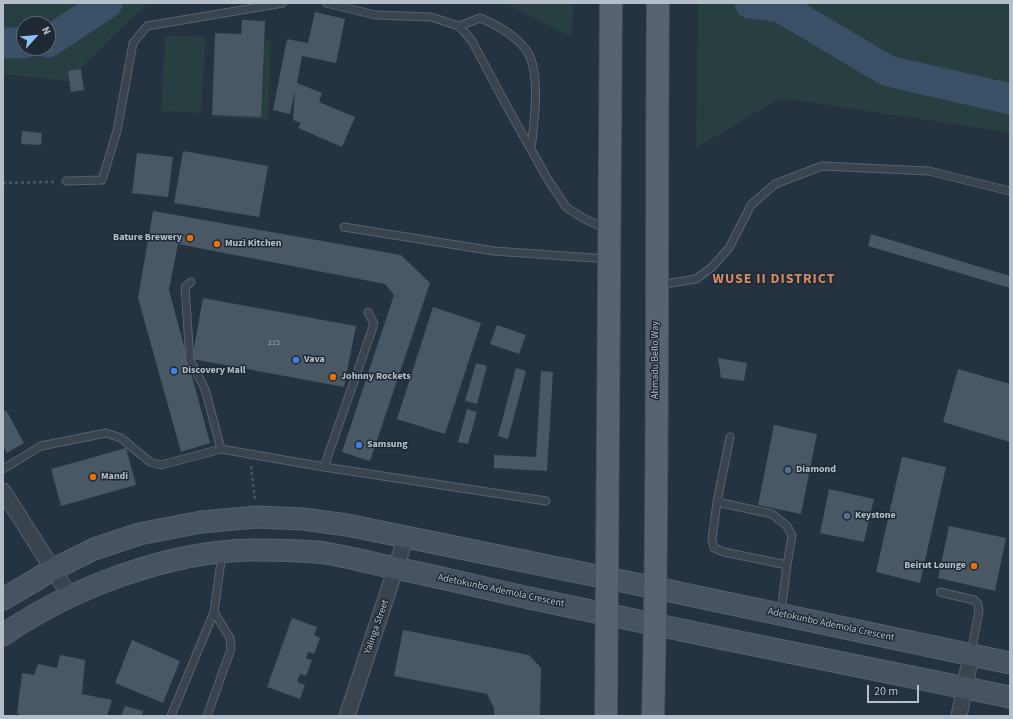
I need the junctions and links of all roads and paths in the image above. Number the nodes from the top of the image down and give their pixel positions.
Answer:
1 (284, 3) edge
2 (326, 3) edge
3 (611, 3) edge
4 (658, 3) edge
5 (459, 26) junction
6 (531, 149) junction
7 (66, 181) joint
8 (3, 183) edge
9 (1010, 191) edge
10 (344, 227) dead end
11 (610, 230) junction
12 (610, 259) junction
13 (191, 282) dead end
14 (656, 285) junction
15 (368, 312) dead end
16 (730, 437) dead end
17 (221, 449) junction
18 (250, 454) junction
19 (324, 466) junction
20 (3, 469) edge
21 (3, 492) edge
22 (255, 499) dead end
23 (546, 501) dead end
24 (717, 502) junction
25 (406, 537) junction
26 (223, 552) junction
27 (787, 565) junction
28 (396, 568) junction
29 (54, 569) junction
30 (607, 578) junction
31 (656, 588) junction
32 (940, 592) dead end
33 (70, 596) junction
34 (3, 599) edge
35 (214, 612) junction
36 (606, 614) junction
37 (780, 614) junction
38 (655, 624) junction
39 (3, 635) edge
40 (971, 655) junction
41 (1010, 663) edge
42 (964, 688) junction
43 (1010, 697) edge
44 (171, 716) edge
45 (206, 716) edge
46 (347, 716) edge
47 (606, 716) edge
48 (653, 716) edge
49 (959, 716) edge

1 - 7 lane
2 - 5 lane
3 - 11 main road
4 - 14 main road, Ahmadu Bello Way
5 - 6 lane
5 - 6 lane
6 - 11 lane
7 - 8 path
9 - 14 lane
10 - 12 lane
11 - 12 main road
12 - 30 main road
13 - 17 lane
14 - 31 main road, Ahmadu Bello Way
15 - 19 lane
16 - 24 lane
17 - 18 lane
17 - 20 lane
18 - 19 lane
18 - 22 path
19 - 23 lane
21 - 29 street
24 - 27 lane
24 - 27 lane
25 - 28 street, Yalinga Street
25 - 29 main road, Adetokunbo Ademola Crescent
25 - 30 main road, Adetokunbo Ademola Crescent
26 - 28 main road, Adetokunbo Ademola Crescent
26 - 33 main road, Adetokunbo Ademola Crescent
26 - 35 lane
27 - 37 lane
28 - 36 main road, Adetokunbo Ademola Crescent
28 - 46 street, Yalinga Street
29 - 33 street
29 - 34 main road, Adetokunbo Ademola Crescent
30 - 31 main road, Adetokunbo Ademola Crescent
30 - 36 main road
31 - 37 main road, Adetokunbo Ademola Crescent
31 - 38 main road, Ahmadu Bello Way
32 - 40 lane
33 - 39 main road, Adetokunbo Ademola Crescent
35 - 44 lane
35 - 45 lane
36 - 38 main road, Adetokunbo Ademola Crescent
36 - 47 main road
37 - 40 main road, Adetokunbo Ademola Crescent
38 - 42 main road, Adetokunbo Ademola Crescent
38 - 48 main road, Ahmadu Bello Way
40 - 41 main road, Adetokunbo Ademola Crescent
40 - 42 street
42 - 43 main road, Adetokunbo Ademola Crescent
42 - 49 street

